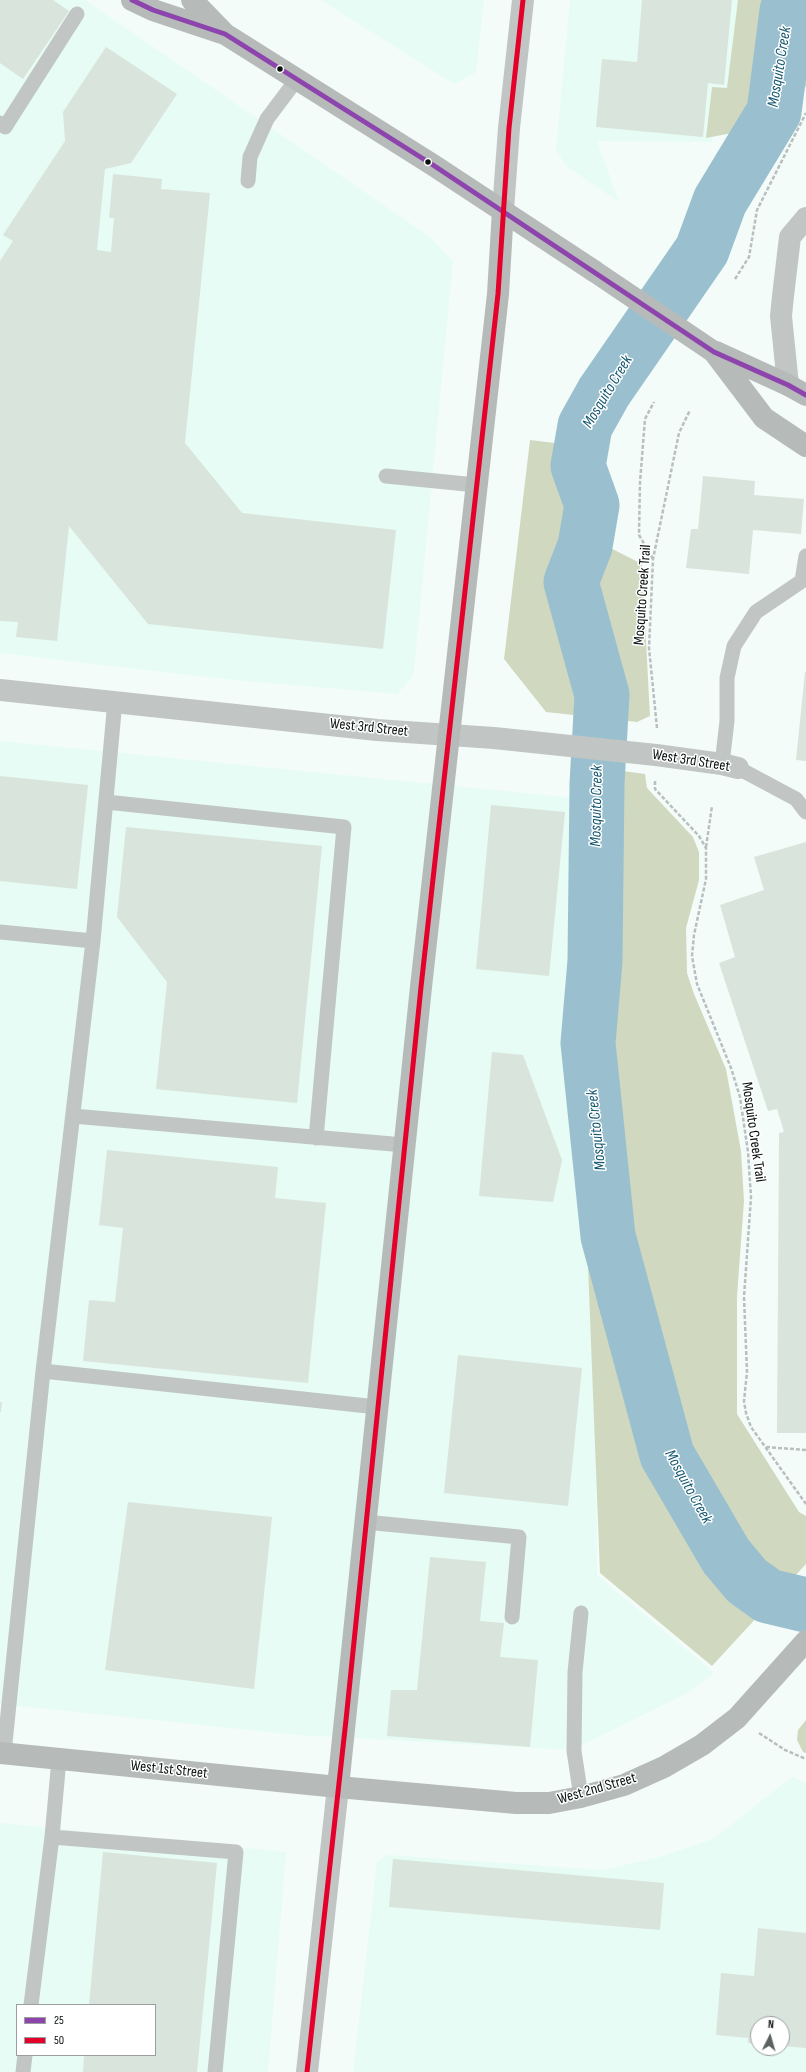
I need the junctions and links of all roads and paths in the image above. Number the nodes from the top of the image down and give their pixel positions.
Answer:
1 (132, 0) edge
2 (192, 0) edge
3 (523, 0) edge
4 (77, 14) dead end
5 (225, 34) junction
6 (297, 79) junction
7 (806, 113) edge
8 (0, 123) edge
9 (248, 180) dead end
10 (503, 210) junction
11 (806, 218) edge
12 (735, 279) dead end
13 (714, 352) junction
14 (797, 390) edge
15 (654, 402) dead end
16 (690, 410) dead end
17 (806, 446) edge
18 (386, 476) dead end
19 (476, 485) junction
20 (806, 556) edge
21 (653, 559) junction
22 (0, 690) edge
23 (115, 701) junction
24 (657, 732) dead end
25 (448, 736) junction
26 (730, 766) junction
27 (655, 775) dead end
28 (106, 802) junction
29 (712, 806) dead end
30 (806, 812) edge
31 (706, 848) junction
32 (0, 932) edge
33 (93, 941) junction
34 (73, 1116) junction
35 (316, 1138) junction
36 (404, 1146) junction
37 (43, 1371) junction
38 (377, 1407) junction
39 (766, 1447) junction
40 (806, 1450) edge
41 (806, 1504) edge
42 (365, 1522) junction
43 (581, 1613) dead end
44 (512, 1617) dead end
45 (806, 1641) edge
46 (737, 1718) junction
47 (2, 1753) edge
48 (59, 1759) junction
49 (806, 1759) edge
50 (338, 1787) junction
51 (581, 1797) junction
52 (52, 1837) junction
53 (31, 2004) edge
54 (25, 2056) edge
55 (23, 2072) edge
56 (215, 2072) edge
57 (307, 2072) edge

1 - 5 main road
2 - 5 main road
3 - 10 street
4 - 8 lane
5 - 6 main road
6 - 9 lane
6 - 10 main road
7 - 12 path
10 - 13 main road, bridge
10 - 19 main road
11 - 14 street
13 - 14 main road
13 - 17 main road
15 - 21 path
16 - 21 path, Mosquito Creek Trail
18 - 19 lane
19 - 25 main road
20 - 26 lane
21 - 24 path, Mosquito Creek Trail
22 - 23 street, West 3rd Street
23 - 25 street, West 3rd Street
23 - 28 lane
25 - 26 street, West 3rd Street
25 - 36 main road
26 - 30 lane
27 - 31 path
28 - 33 lane
28 - 35 lane
29 - 31 path, Mosquito Creek Trail
31 - 39 path, Mosquito Creek Trail
32 - 33 lane
33 - 34 lane
34 - 35 lane
34 - 37 lane
35 - 36 lane
36 - 38 main road
37 - 38 lane
37 - 47 lane
38 - 42 main road
39 - 40 path
39 - 41 path, Mosquito Creek Trail
42 - 44 lane
42 - 50 main road
43 - 51 lane
45 - 46 main road, West 2nd Street
46 - 49 path
46 - 51 main road, West 2nd Street
47 - 48 main road, West 1st Street
48 - 50 main road, West 1st Street
48 - 52 lane
50 - 51 main road, West 2nd Street
50 - 57 street
52 - 53 lane
52 - 56 lane
54 - 55 lane

